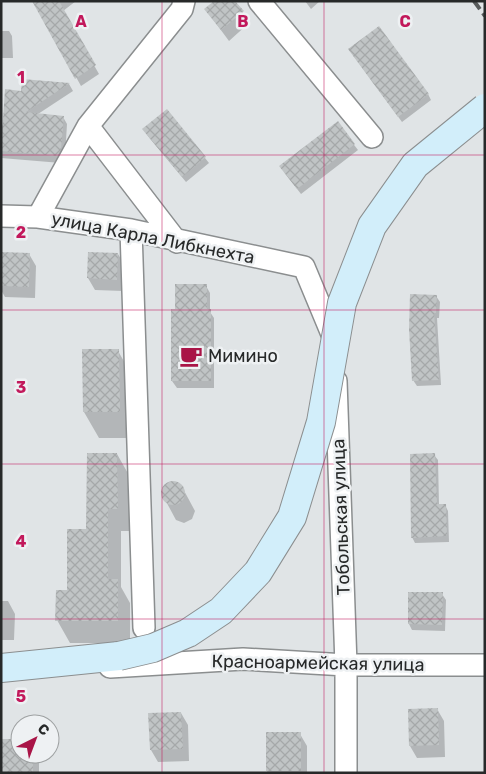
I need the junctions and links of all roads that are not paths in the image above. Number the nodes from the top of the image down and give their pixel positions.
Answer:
1 (184, 1) edge
2 (259, 1) edge
3 (485, 108) edge
4 (88, 126) junction
5 (372, 137) dead end
6 (1, 216) edge
7 (38, 216) junction
8 (131, 230) junction
9 (178, 242) junction
10 (304, 267) joint
11 (144, 628) dead end
12 (485, 664) edge
13 (346, 665) junction
14 (1, 668) edge
15 (1, 674) edge
16 (346, 773) edge

1 - 4 street
2 - 5 street
3 - 14 street, bridge
4 - 7 street
4 - 9 street
6 - 7 street, улица Карла Либкнехта
7 - 8 street, улица Карла Либкнехта
8 - 9 street, улица Карла Либкнехта
8 - 11 street
9 - 10 street, улица Карла Либкнехта
10 - 13 street, Тобольская улица
12 - 13 street, Красноармейская улица
13 - 15 street, Красноармейская улица
13 - 16 street, Тобольская улица

